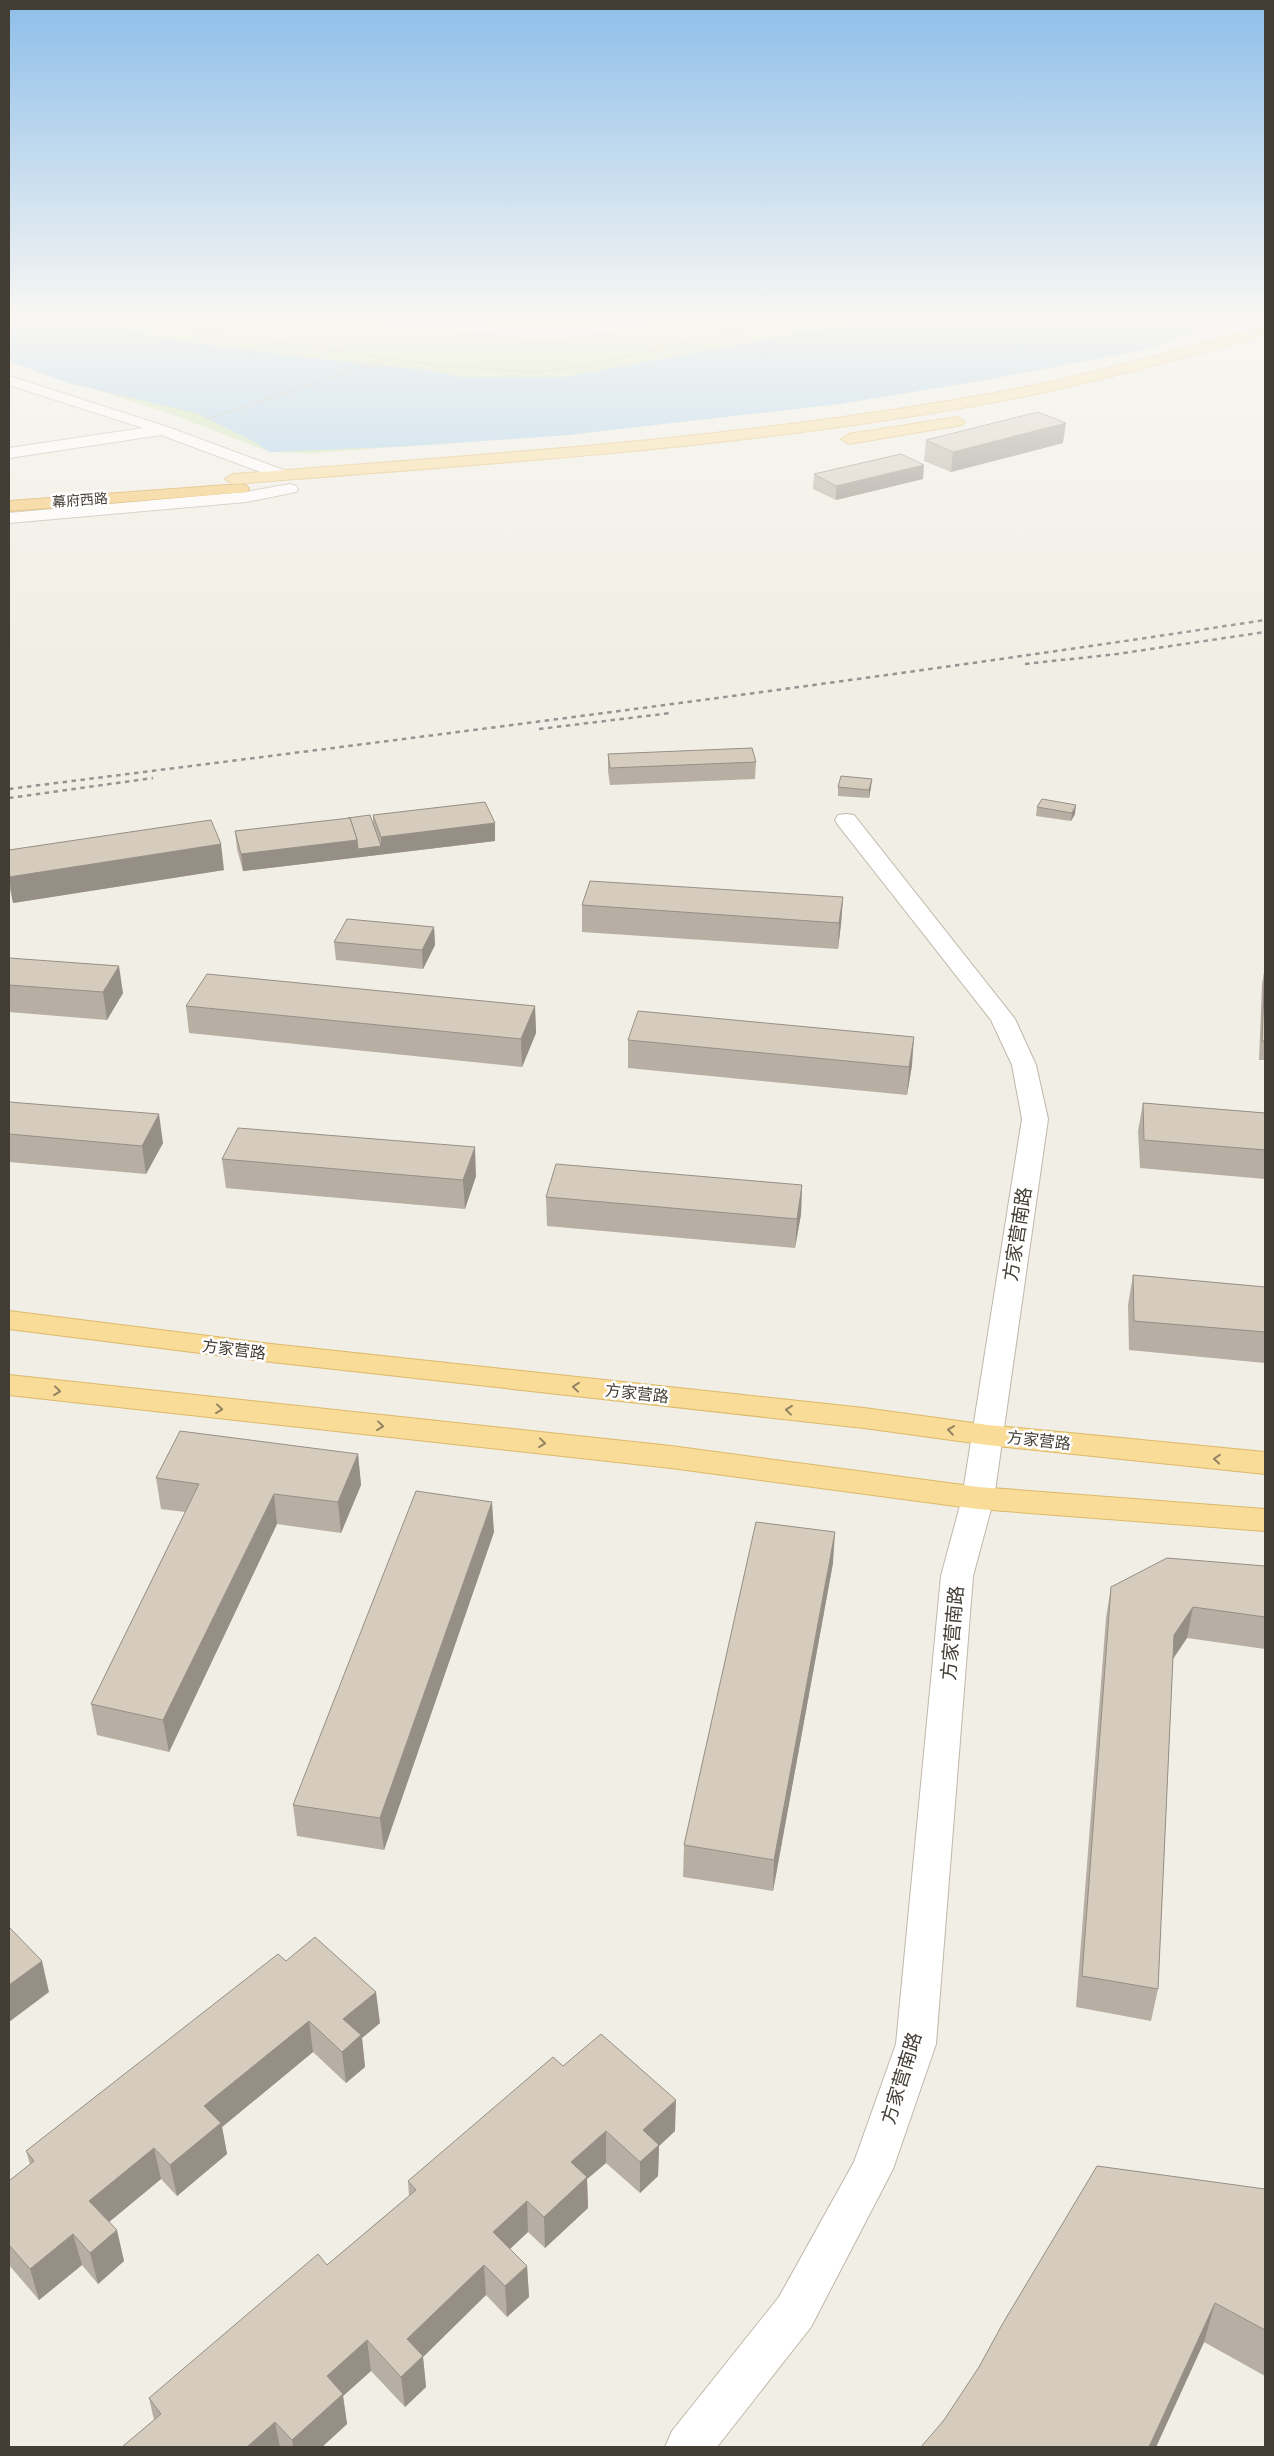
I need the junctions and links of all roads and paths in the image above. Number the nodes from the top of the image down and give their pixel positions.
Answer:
1 (152, 432) edge
2 (167, 432) edge
3 (770, 432) edge
4 (898, 432) edge
5 (834, 442) dead end
6 (9, 453) edge
7 (286, 482) junction
8 (237, 484) junction
9 (368, 484) dead end
10 (9, 496) edge
11 (9, 506) edge
12 (9, 518) edge
13 (846, 820) dead end
14 (9, 1320) edge
15 (9, 1385) edge
16 (988, 1435) junction
17 (1265, 1463) edge
18 (978, 1498) junction
19 (1265, 1520) edge
20 (688, 2447) edge

1 - 6 street
2 - 7 street
3 - 7 main road
4 - 5 main road
7 - 8 main road
7 - 9 main road
7 - 12 street
8 - 10 highway, 幕府西路
8 - 11 highway, 幕府西路
13 - 16 street, 方家营南路
16 -> 14 main road, 方家营路
15 -> 18 main road
17 -> 16 main road, 方家营路
16 - 18 street, 方家营南路
18 - 19 main road
18 - 20 street, 方家营南路

